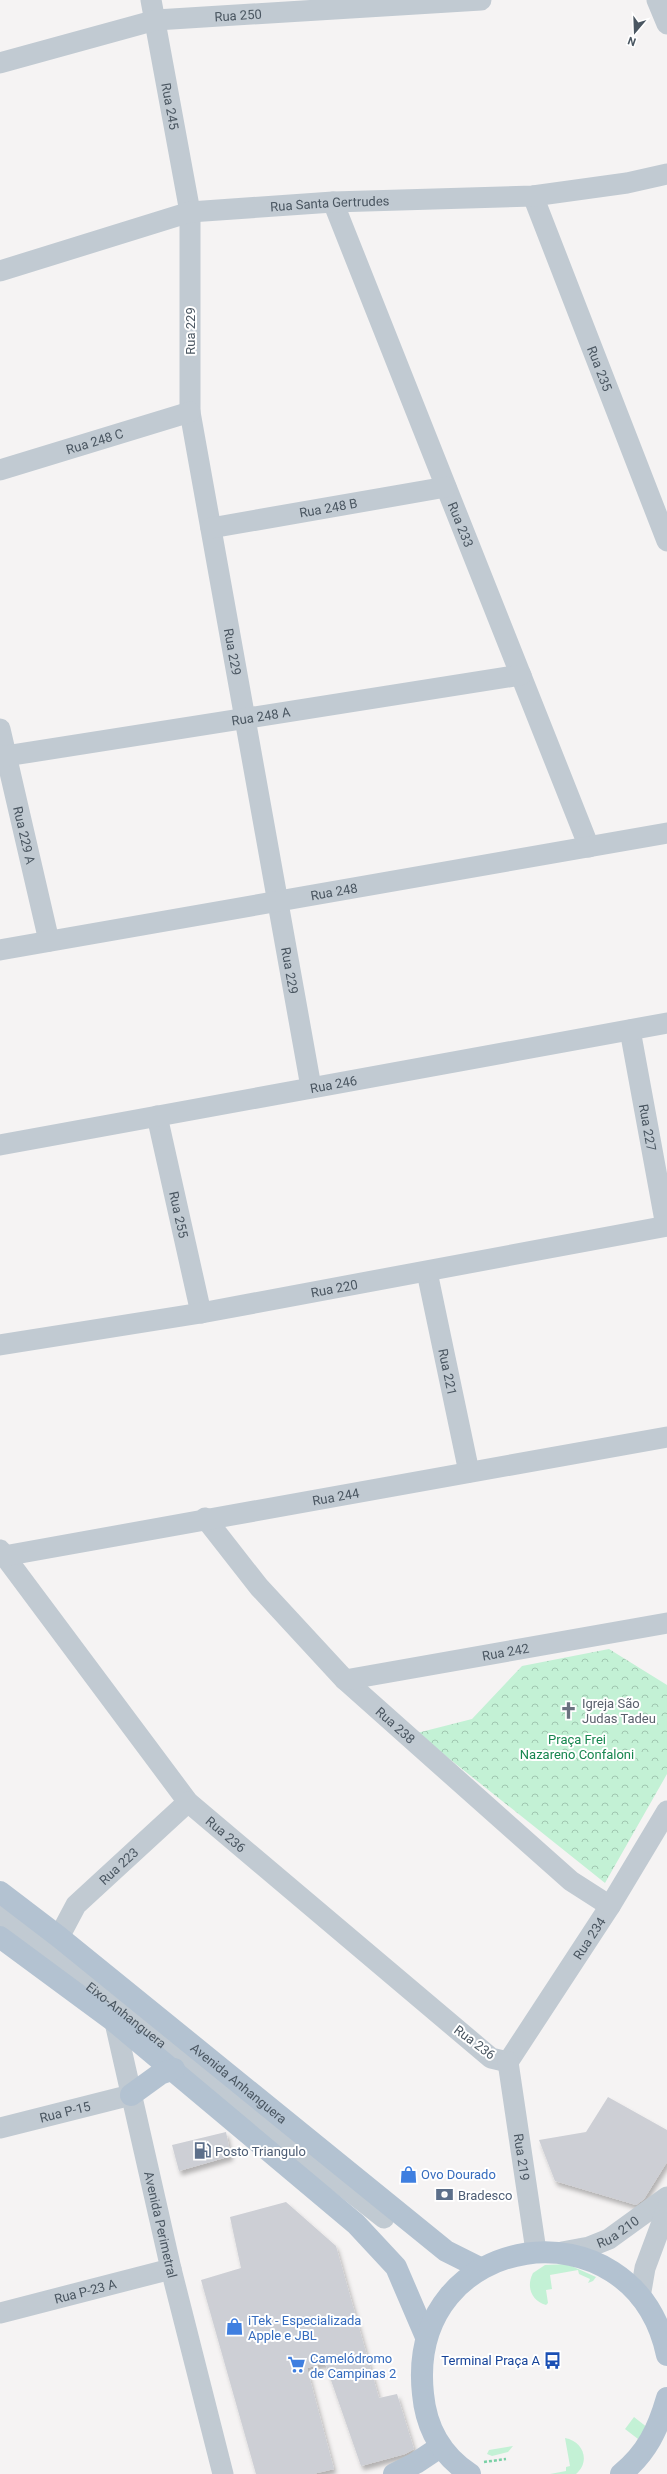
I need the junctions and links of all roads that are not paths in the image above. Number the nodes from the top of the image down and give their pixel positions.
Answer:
1 (151, 0) edge
2 (481, 0) edge
3 (657, 0) edge
4 (156, 20) junction
5 (667, 24) edge
6 (0, 63) edge
7 (667, 174) edge
8 (533, 196) junction
9 (333, 202) junction
10 (190, 212) junction
11 (0, 271) edge
12 (190, 412) junction
13 (0, 470) edge
14 (446, 487) junction
15 (211, 528) junction
16 (667, 541) edge
17 (521, 675) junction
18 (245, 718) junction
19 (0, 729) edge
20 (3, 756) edge
21 (667, 833) edge
22 (589, 847) junction
23 (277, 902) junction
24 (49, 941) junction
25 (0, 950) edge
26 (667, 1023) edge
27 (630, 1030) junction
28 (311, 1088) junction
29 (157, 1116) junction
30 (0, 1145) edge
31 (666, 1226) edge
32 (427, 1272) junction
33 (201, 1313) junction
34 (0, 1345) edge
35 (667, 1437) edge
36 (468, 1472) junction
37 (205, 1518) junction
38 (2, 1553) edge
39 (667, 1623) edge
40 (344, 1680) junction
41 (188, 1802) junction
42 (667, 1811) edge
43 (0, 1892) edge
44 (610, 1906) junction
45 (0, 1915) edge
46 (59, 1937) junction
47 (0, 1939) edge
48 (104, 1974) junction
49 (113, 2011) junction
50 (508, 2062) junction
51 (174, 2069) junction
52 (131, 2095) junction
53 (0, 2128) edge
54 (667, 2197) edge
55 (667, 2209) edge
56 (384, 2218) dead end
57 (536, 2252) junction
58 (562, 2252) junction
59 (480, 2268) junction
60 (171, 2269) junction
61 (640, 2298) junction
62 (0, 2313) edge
63 (426, 2337) junction
64 (666, 2343) edge
65 (667, 2398) edge
66 (440, 2447) junction
67 (223, 2474) edge
68 (394, 2474) edge
69 (470, 2474) edge
70 (620, 2474) edge

1 - 4 street, Rua 245
2 - 4 street, Rua 250
3 - 5 street
4 - 6 street, Rua 250
4 - 10 street, Rua 245
7 - 8 street, Rua Santa Gertrudes
8 - 9 street, Rua Santa Gertrudes
8 - 16 street, Rua 235
9 - 10 street, Rua Santa Gertrudes
9 - 14 street, Rua 233
10 - 11 street, Rua Santa Gertrudes
10 - 12 street, Rua 229
12 - 13 street, Rua 248 C
12 - 15 street, Rua 229
14 - 15 street, Rua 248 B
14 - 17 street, Rua 233
15 - 18 street, Rua 229
17 - 18 street, Rua 248 A
17 - 22 street, Rua 233
18 - 20 street, Rua 248 A
18 - 23 street, Rua 229
19 - 20 street, Rua 229 A
20 - 24 street, Rua 229 A
21 - 22 street, Rua 248
22 - 23 street, Rua 248
23 - 24 street, Rua 248
23 - 28 street, Rua 229
24 - 25 street, Rua 248
26 - 27 street, Rua 246
27 - 28 street, Rua 246
27 - 31 street, Rua 227
28 - 29 street, Rua 246
29 - 30 street, Rua 246
29 - 33 street, Rua 255
31 - 32 street, Rua 220
32 - 33 street, Rua 220
32 - 36 street, Rua 221
33 - 34 street, Rua 220
35 - 36 street, Rua 244
36 - 37 street, Rua 244
37 - 38 street, Rua 244
37 - 40 street, Rua 238
38 - 41 street, Rua 236
39 - 40 street, Rua 242
40 - 44 street, Rua 238
41 - 46 street, Rua 223
41 - 50 street, Rua 236
42 - 44 street, Rua 234
43 - 46 main road, Avenida Anhanguera
44 - 50 street, Rua 234
45 - 49 street, Eixo-Anhanguera
46 - 48 main road, Avenida Anhanguera
47 - 49 main road
48 - 49 street, Avenida Perimetral
48 - 59 main road, Avenida Anhanguera
49 - 51 main road
49 - 52 street, Avenida Perimetral
49 - 56 street, Eixo-Anhanguera
50 - 57 street, Rua 219
51 - 52 main road
51 - 63 main road
52 - 53 street, Rua P-15
52 - 60 street, Avenida Perimetral
54 - 58 street, Rua 210
55 - 61 street, Rua 210
57 - 58 main road
57 - 59 main road
58 - 61 main road
59 - 63 main road
60 - 62 street, Rua P-23 A
60 - 67 street, Avenida Perimetral
61 - 64 main road
63 - 66 main road
65 - 70 main road
66 - 68 main road
66 - 69 main road

